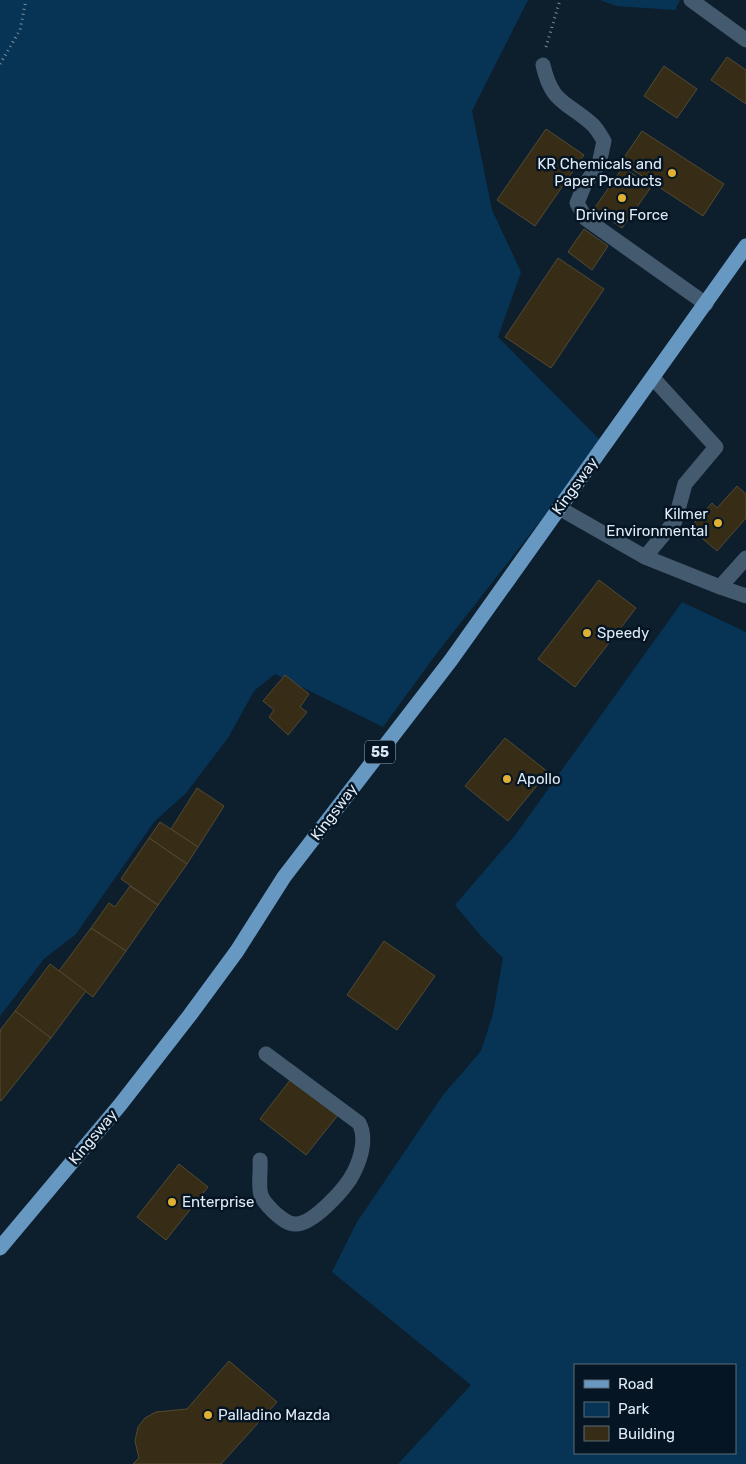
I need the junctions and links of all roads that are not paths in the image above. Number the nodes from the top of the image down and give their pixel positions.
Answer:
1 (691, 0) edge
2 (746, 40) edge
3 (543, 65) road end
4 (746, 246) edge
5 (706, 304) junction
6 (652, 378) junction
7 (559, 508) junction
8 (645, 556) junction
9 (746, 558) edge
10 (720, 588) junction
11 (746, 596) edge
12 (266, 1054) dead end
13 (260, 1160) dead end
14 (0, 1248) edge

1 - 2 lane
3 - 5 lane
4 - 5 main road, Kingsway / 55
5 - 6 main road, Kingsway / 55
6 - 7 main road, Kingsway / 55
6 - 8 lane
7 - 8 lane
7 - 14 main road, Kingsway / 55
8 - 10 lane
9 - 10 lane
10 - 11 lane
12 - 13 lane

